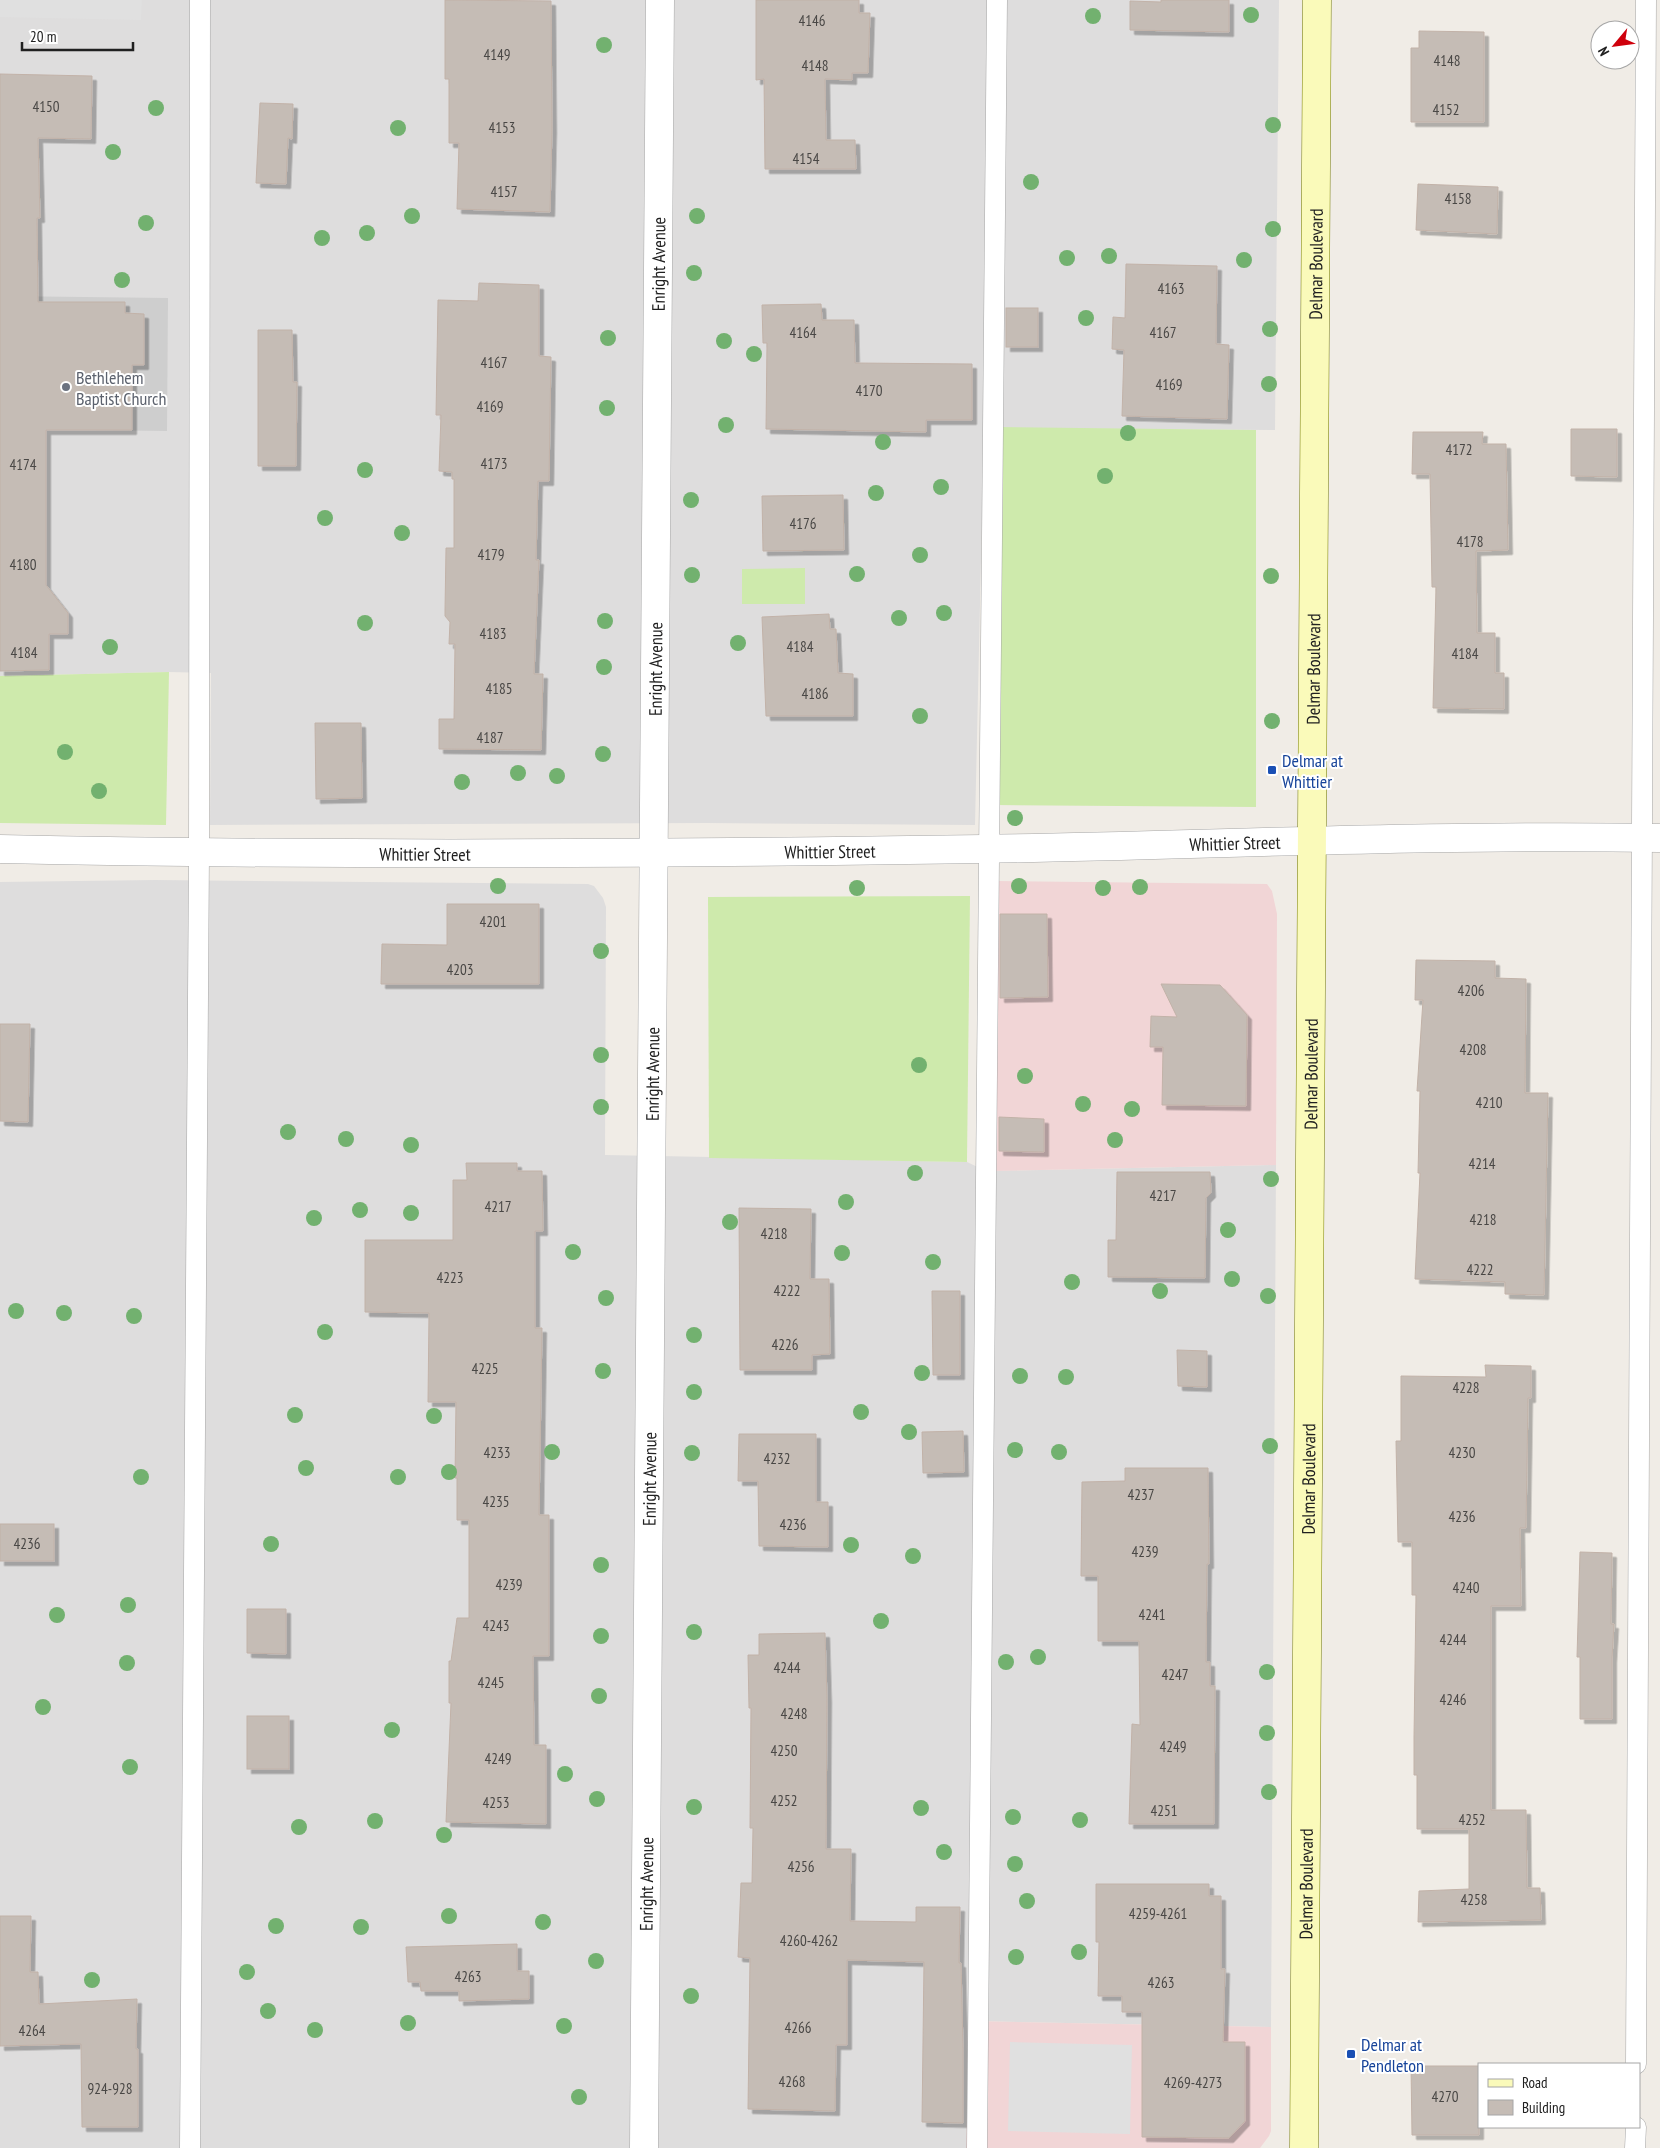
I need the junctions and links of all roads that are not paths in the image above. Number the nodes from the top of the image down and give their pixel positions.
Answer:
1 (200, 0) edge
2 (660, 0) edge
3 (997, 0) edge
4 (1317, 0) edge
5 (1646, 0) edge
6 (1651, 838) edge
7 (1310, 839) junction
8 (988, 848) junction
9 (0, 849) edge
10 (199, 853) junction
11 (655, 853) junction
12 (1636, 2063) edge
13 (1636, 2128) edge
14 (190, 2148) edge
15 (644, 2148) edge
16 (977, 2148) edge
17 (1304, 2148) edge
18 (1635, 2148) edge

1 - 10 lane
2 - 11 street, Enright Avenue
3 - 8 lane
4 - 7 main road, Delmar Boulevard
5 - 6 lane
6 - 7 street, Whittier Street
6 - 12 lane
7 - 8 street, Whittier Street
7 - 17 main road, Delmar Boulevard
8 - 11 street, Whittier Street
8 - 16 lane
9 - 10 street, Whittier Street
10 - 11 street, Whittier Street
10 - 14 lane
11 - 15 street, Enright Avenue
13 - 18 lane

